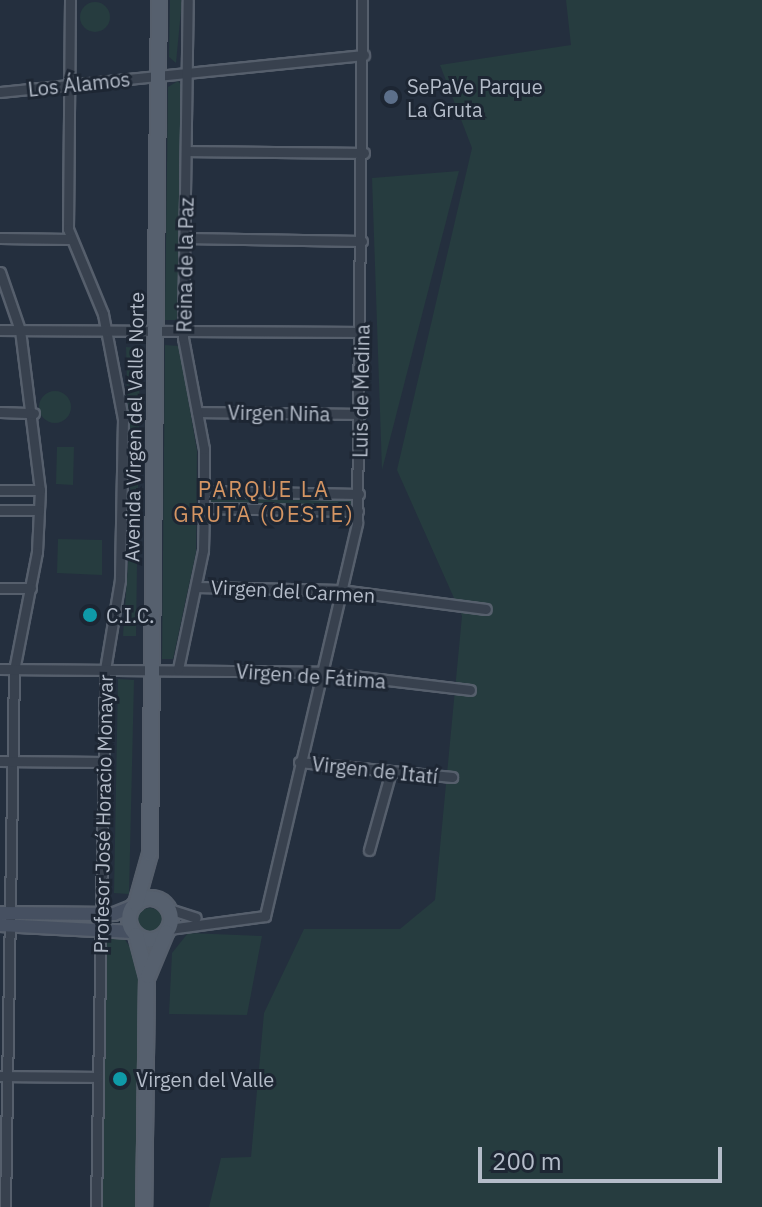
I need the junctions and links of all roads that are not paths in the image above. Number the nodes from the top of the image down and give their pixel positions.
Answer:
1 (70, 0) edge
2 (159, 0) edge
3 (188, 0) edge
4 (362, 0) edge
5 (364, 55) junction
6 (187, 72) junction
7 (159, 76) junction
8 (70, 85) junction
9 (0, 92) edge
10 (186, 151) junction
11 (364, 153) junction
12 (0, 238) edge
13 (185, 238) junction
14 (70, 239) junction
15 (362, 241) junction
16 (0, 272) edge
17 (183, 329) junction
18 (0, 330) edge
19 (20, 330) junction
20 (107, 331) junction
21 (155, 331) junction
22 (362, 332) junction
23 (0, 412) edge
24 (197, 412) junction
25 (34, 413) junction
26 (360, 414) junction
27 (0, 490) edge
28 (40, 490) junction
29 (204, 491) junction
30 (359, 494) junction
31 (204, 508) junction
32 (0, 510) edge
33 (39, 510) junction
34 (358, 511) junction
35 (196, 587) junction
36 (0, 588) edge
37 (31, 588) junction
38 (340, 590) junction
39 (486, 609) dead end
40 (0, 669) edge
41 (178, 669) junction
42 (14, 670) junction
43 (105, 670) junction
44 (151, 670) junction
45 (320, 672) junction
46 (470, 690) dead end
47 (0, 761) edge
48 (12, 761) junction
49 (103, 762) junction
50 (299, 762) junction
51 (391, 771) junction
52 (452, 777) dead end
53 (369, 850) dead end
54 (150, 854) junction
55 (135, 905) junction
56 (167, 907) junction
57 (5, 919) edge
58 (100, 920) junction
59 (216, 921) junction
60 (168, 931) junction
61 (134, 933) junction
62 (147, 977) junction
63 (4, 1076) edge
64 (98, 1077) junction
65 (5, 1207) edge
66 (96, 1207) edge
67 (144, 1207) edge

1 - 8 street, Profesor José Horacio Monayar
2 - 7 main road, Avenida Virgen del Valle Norte
3 - 6 street, Reina de la Paz
4 - 5 street, Luis de Medina
5 - 6 street, Los Álamos
5 - 11 street, Luis de Medina
6 - 7 street, Los Álamos
6 - 10 street, Reina de la Paz
7 - 8 street, Los Álamos
7 - 21 main road, Avenida Virgen del Valle Norte
8 - 9 street, Los Álamos
8 - 14 street, Profesor José Horacio Monayar
10 - 11 street
10 - 13 street, Reina de la Paz
11 - 15 street, Luis de Medina
12 - 14 street
13 - 15 street
13 - 17 street, Reina de la Paz
14 - 20 street, Profesor José Horacio Monayar
15 - 22 street, Luis de Medina
16 - 19 street
17 - 21 street
17 - 22 street
17 - 24 street, Reina de la Paz
18 - 19 street
19 - 20 street
19 - 25 street
20 - 21 street
20 - 43 street, Profesor José Horacio Monayar
21 - 44 main road, Avenida Virgen del Valle Norte
22 - 26 street, Luis de Medina
23 - 25 street
24 - 26 street, Virgen Niña
24 - 29 street, Reina de la Paz
25 - 28 street
26 - 30 street, Luis de Medina
27 - 28 street
28 - 33 street
29 - 30 street
29 - 31 street, Reina de la Paz
30 - 34 street, Luis de Medina
31 - 34 street
31 - 35 street, Reina de la Paz
32 - 33 street
33 - 37 street
34 - 38 street, Luis de Medina
35 - 38 street, Virgen del Carmen
35 - 41 street, Reina de la Paz
36 - 37 street
37 - 42 street
38 - 39 street, Virgen del Carmen
38 - 45 street, Luis de Medina
40 - 42 street, Virgen de Fátima
41 - 44 street, Virgen de Fátima
41 - 45 street, Virgen de Fátima
42 - 43 street, Virgen de Fátima
42 - 48 street
43 - 44 street, Virgen de Fátima
43 - 49 street, Profesor José Horacio Monayar
44 - 54 main road, Avenida Virgen del Valle Norte
45 - 46 street, Virgen de Fátima
45 - 50 street, Luis de Medina
47 - 48 street
48 - 49 street
48 - 57 street
49 - 58 street, Profesor José Horacio Monayar
50 - 51 street, Virgen de Itatí
50 - 59 street, Luis de Medina
51 - 52 street, Virgen de Itatí
51 - 53 street
54 - 55 main road, Avenida Virgen del Valle Norte
54 - 56 main road, Avenida Virgen del Valle Norte
55 - 56 main road
55 - 58 main road
55 - 61 main road, Avenida Virgen del Valle Norte
56 - 59 street
56 - 60 main road, Avenida Virgen del Valle Norte
57 - 58 main road
57 - 63 street
58 - 61 main road
58 - 64 street, Profesor José Horacio Monayar
59 - 60 street
60 - 61 main road
60 - 62 main road
61 - 62 main road
62 - 67 main road
63 - 64 street
63 - 65 street
64 - 66 street, Profesor José Horacio Monayar

